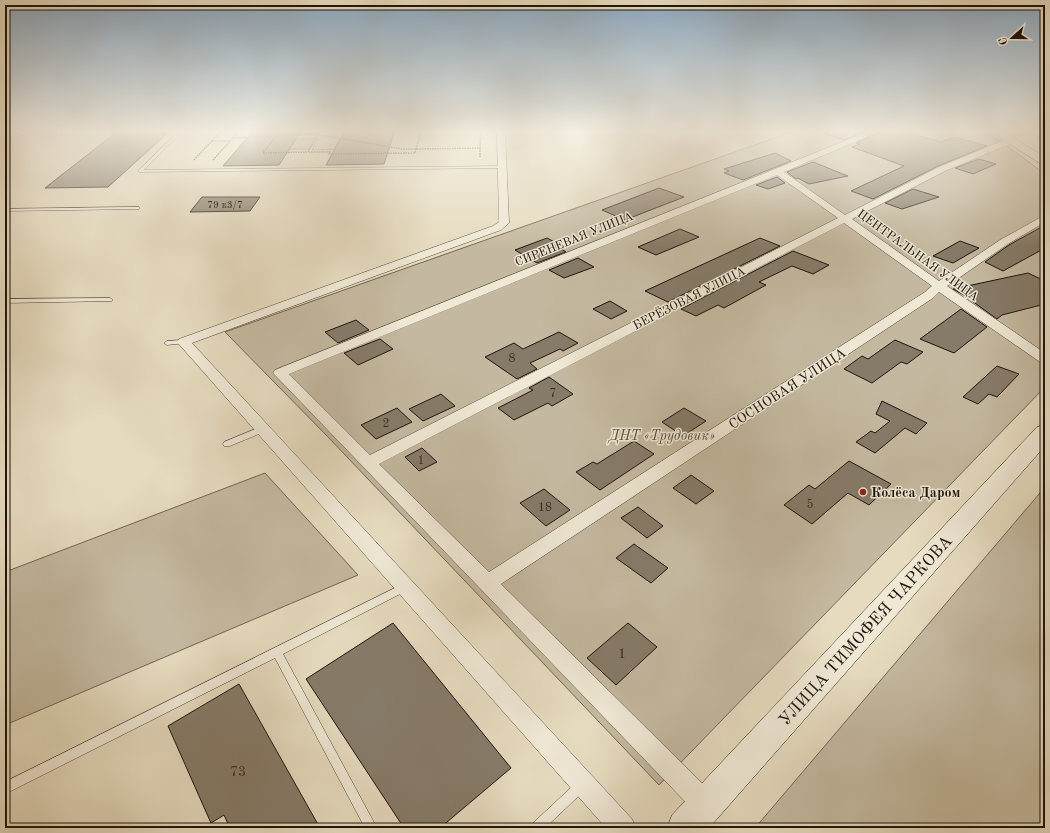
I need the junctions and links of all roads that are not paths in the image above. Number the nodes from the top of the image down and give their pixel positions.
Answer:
1 (142, 169) edge
2 (332, 169) edge
3 (502, 169) edge
4 (782, 169) edge
5 (942, 169) edge
6 (777, 171) junction
7 (136, 208) dead end
8 (5, 210) edge
9 (846, 218) junction
10 (1045, 218) edge
11 (938, 286) junction
12 (110, 300) dead end
13 (5, 301) edge
14 (184, 342) junction
15 (167, 343) dead end
16 (1045, 359) edge
17 (263, 429) junction
18 (1045, 432) edge
19 (227, 444) dead end
20 (369, 462) junction
21 (488, 583) junction
22 (405, 587) junction
23 (277, 652) junction
24 (583, 784) junction
25 (5, 788) edge
26 (706, 805) junction
27 (371, 828) edge
28 (536, 828) edge
29 (623, 828) edge
30 (685, 828) edge

1 - 2 lane
3 - 14 street
4 - 6 street, СИРЕНЕВАЯ УЛИЦА
5 - 9 street, БЕРЁЗОВАЯ УЛИЦА
6 - 9 street, ЦЕНТРАЛЬНАЯ УЛИЦА
6 - 20 street, СИРЕНЕВАЯ УЛИЦА
7 - 8 lane
9 - 11 street, ЦЕНТРАЛЬНАЯ УЛИЦА
9 - 20 street, БЕРЁЗОВАЯ УЛИЦА
10 - 11 street, СОСНОВАЯ УЛИЦА
11 - 16 street, ЦЕНТРАЛЬНАЯ УЛИЦА
11 - 21 street, СОСНОВАЯ УЛИЦА
12 - 13 lane
14 - 15 lane
14 - 17 street
17 - 19 lane
17 - 22 street
18 - 26 main road, УЛИЦА ТИМОФЕЯ ЧАРКОВА
20 - 21 street
21 - 26 street
22 - 23 lane
22 - 24 street
23 - 25 lane
23 - 27 lane
24 - 28 lane
24 - 29 street
26 - 30 main road, УЛИЦА ТИМОФЕЯ ЧАРКОВА

